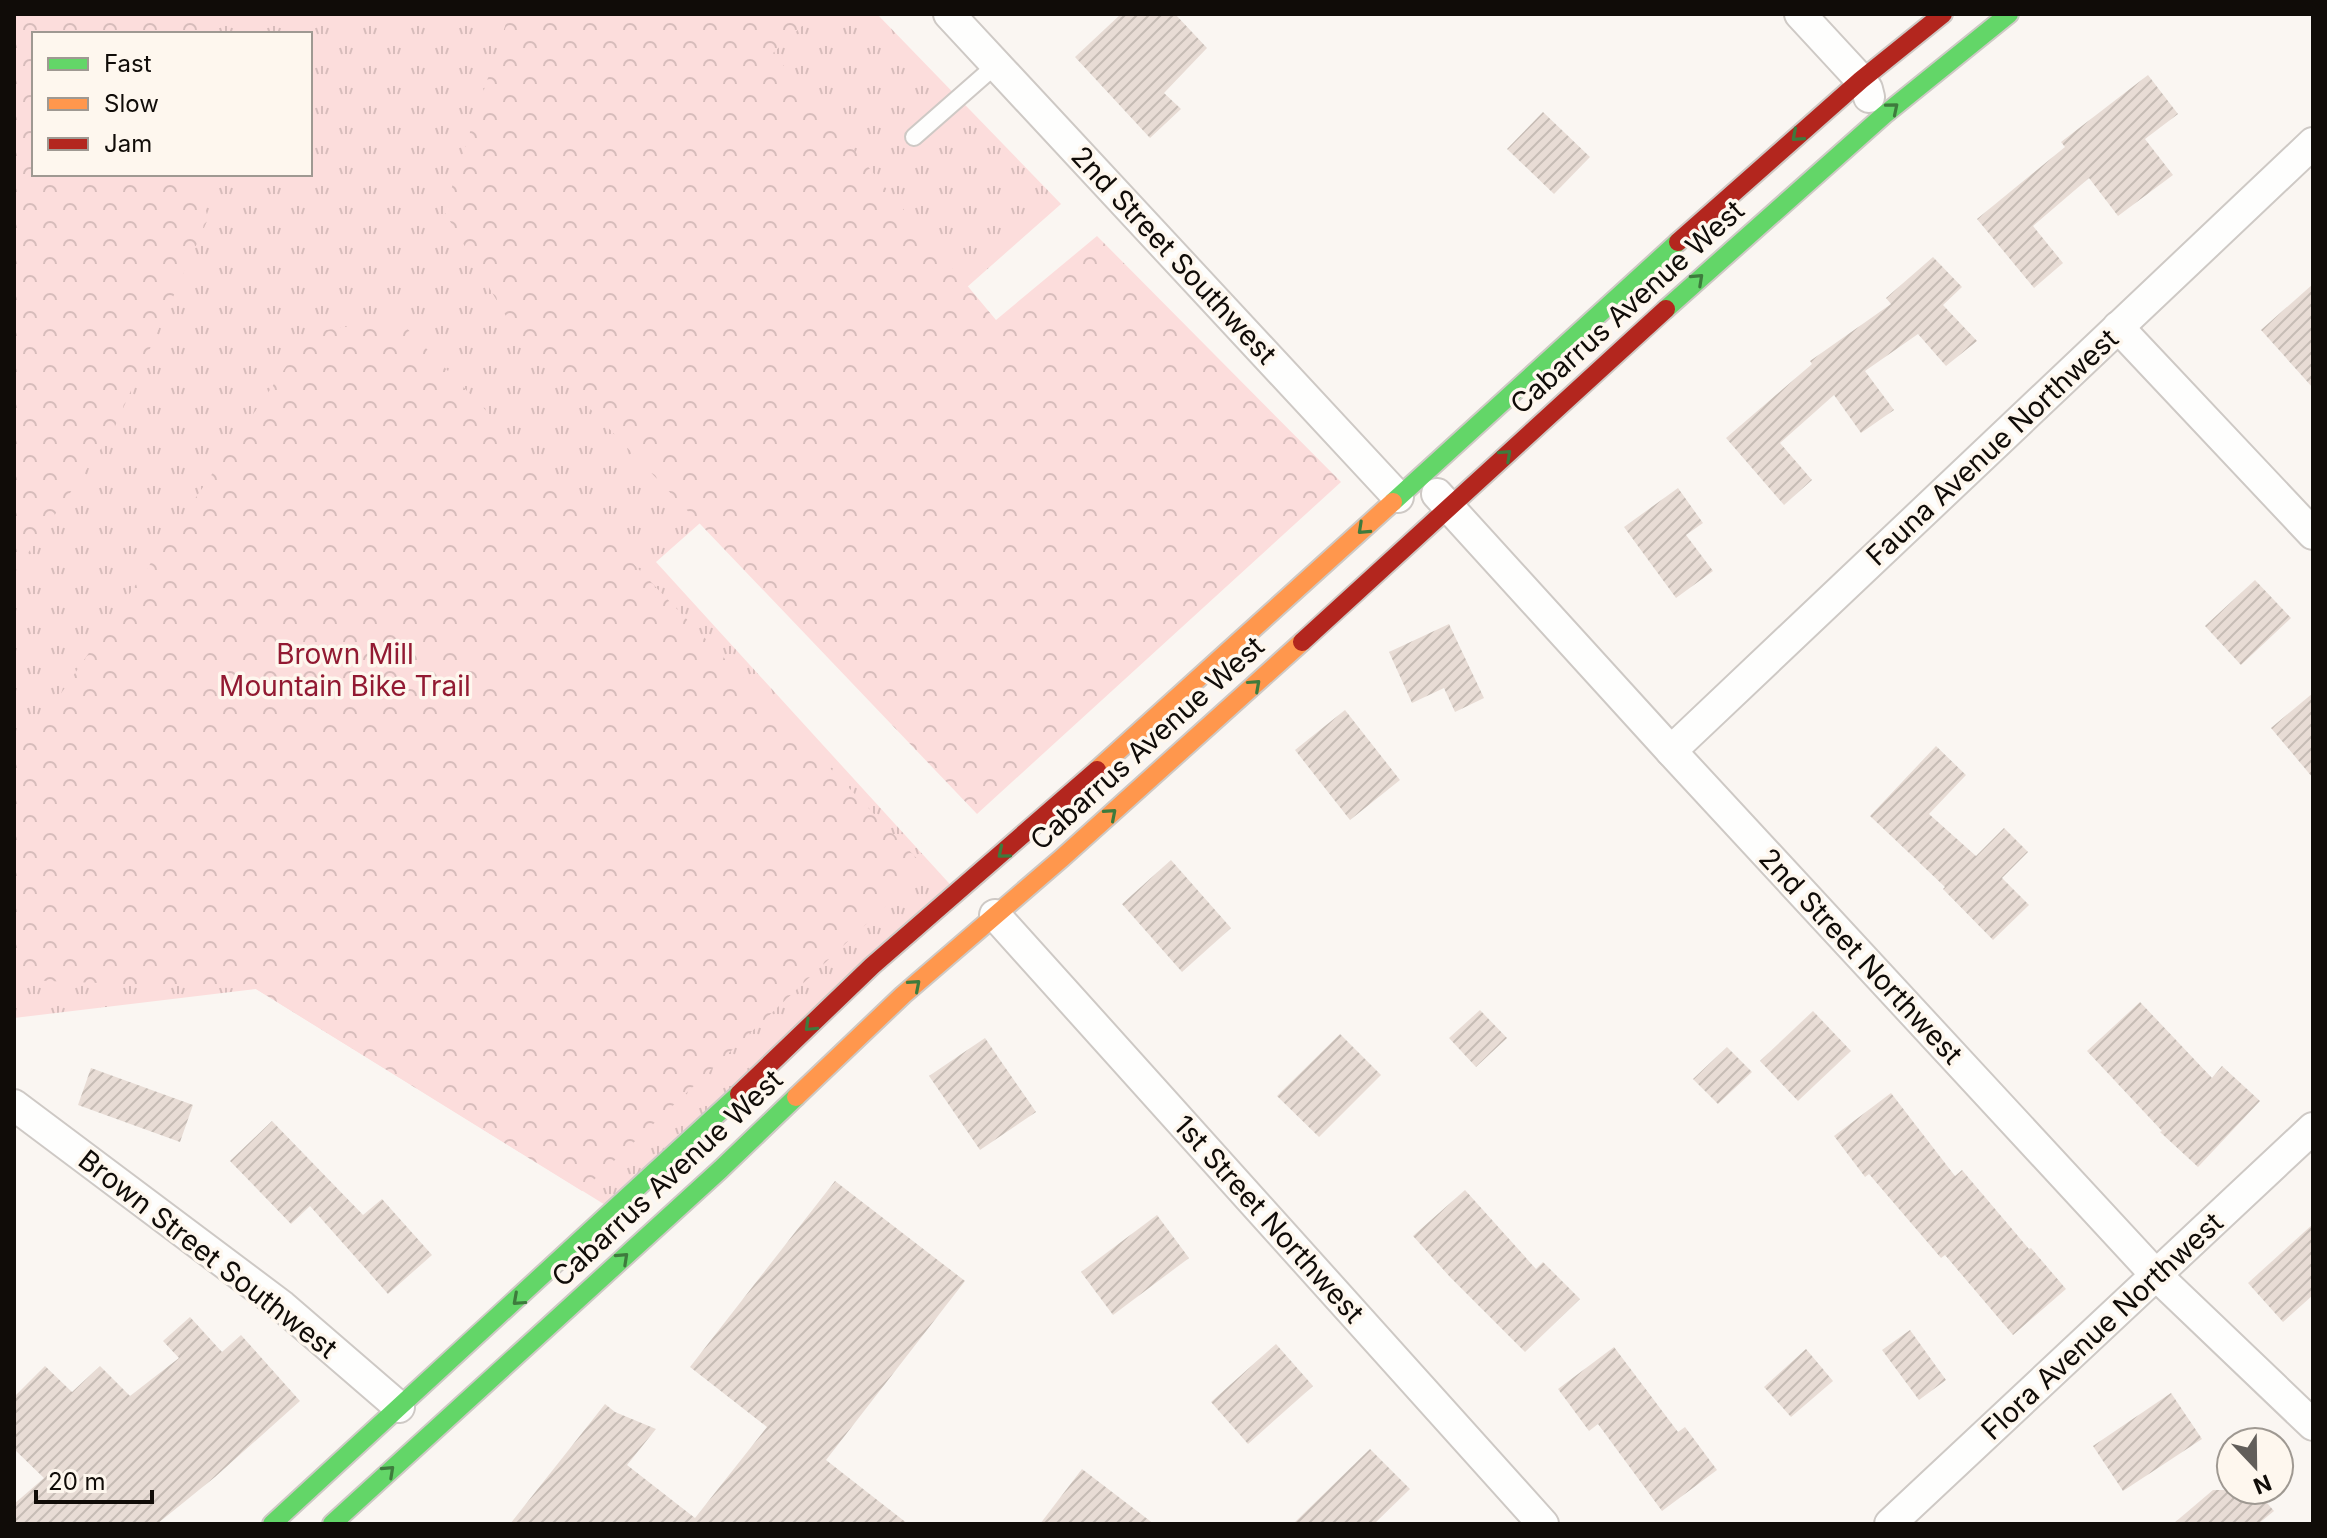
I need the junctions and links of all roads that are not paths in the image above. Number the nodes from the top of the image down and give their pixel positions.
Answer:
1 (949, 14) edge
2 (1800, 14) edge
3 (1943, 14) edge
4 (2009, 14) edge
5 (996, 65) junction
6 (1861, 80) junction
7 (914, 137) dead end
8 (2313, 143) edge
9 (1759, 225) junction
10 (2118, 327) junction
11 (1420, 476) junction
12 (1398, 497) junction
13 (1449, 508) junction
14 (2313, 534) edge
15 (1671, 751) junction
16 (995, 915) junction
17 (14, 1105) edge
18 (2313, 1128) edge
19 (2156, 1275) junction
20 (399, 1407) junction
21 (2313, 1425) edge
22 (272, 1524) edge
23 (332, 1524) edge
24 (1543, 1524) edge
25 (1890, 1524) edge

1 - 5 street, 2nd Street Southwest
2 - 6 street
3 - 6 main road, Cabarrus Avenue West
9 -> 4 main road, Cabarrus Avenue West
5 - 7 lane
5 - 12 street, 2nd Street Southwest
6 - 9 street
6 -> 11 main road, Cabarrus Avenue West
8 - 10 street, Fauna Avenue Northwest
13 -> 9 main road, Cabarrus Avenue West
10 - 14 street
10 - 15 street, Fauna Avenue Northwest
11 - 12 main road, Cabarrus Avenue West
11 - 13 street, 2nd Street Northwest
12 -> 20 main road, Cabarrus Avenue West
13 - 15 street, 2nd Street Northwest
16 -> 13 main road, Cabarrus Avenue West
15 - 19 street, 2nd Street Northwest
23 -> 16 main road, Cabarrus Avenue West
16 - 24 street, 1st Street Northwest
17 - 20 street, Brown Street Southwest
18 - 19 street, Flora Avenue Northwest
19 - 21 street, 2nd Street Northwest
19 - 25 street, Flora Avenue Northwest
20 - 22 main road, Cabarrus Avenue West

